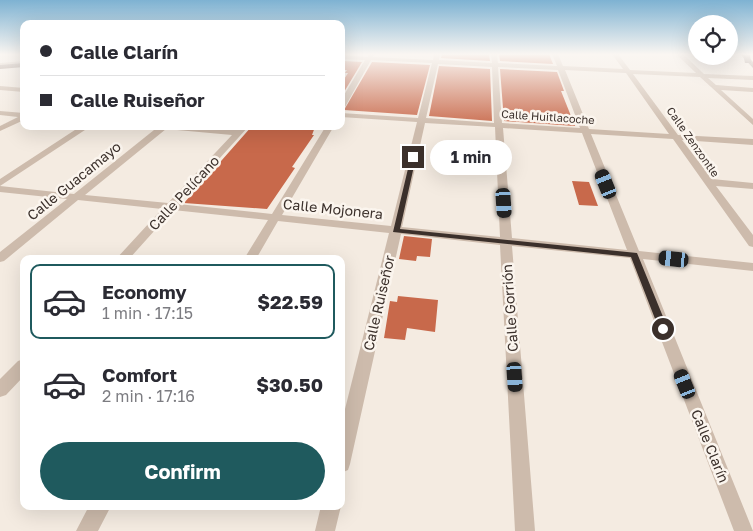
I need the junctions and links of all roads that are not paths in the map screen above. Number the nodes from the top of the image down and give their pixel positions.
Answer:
1 (358, 79) edge
2 (431, 79) edge
3 (496, 79) edge
4 (564, 79) edge
5 (633, 79) edge
6 (705, 79) edge
7 (732, 79) edge
8 (0, 88) edge
9 (717, 89) junction
10 (20, 90) edge
11 (750, 91) edge
12 (345, 100) edge
13 (0, 113) edge
14 (345, 114) edge
15 (20, 116) edge
16 (20, 118) edge
17 (422, 120) junction
18 (753, 124) edge
19 (499, 125) junction
20 (0, 129) edge
21 (81, 130) edge
22 (159, 130) edge
23 (242, 130) edge
24 (328, 130) edge
25 (584, 131) junction
26 (676, 137) junction
27 (753, 142) edge
28 (707, 182) junction
29 (0, 183) edge
30 (753, 186) edge
31 (0, 189) edge
32 (76, 197) junction
33 (170, 208) junction
34 (275, 218) junction
35 (396, 230) junction
36 (506, 242) junction
37 (753, 243) edge
38 (126, 255) edge
39 (252, 255) edge
40 (634, 255) junction
41 (0, 258) edge
42 (753, 267) edge
43 (20, 369) edge
44 (0, 390) edge
45 (345, 447) edge
46 (99, 510) edge
47 (330, 510) edge
48 (86, 531) edge
49 (326, 531) edge
50 (525, 531) edge
51 (744, 531) edge

1 - 12 street
2 - 17 street, Calle Ruiseñor
3 - 19 street, Calle Gorrión
4 - 25 street, Calle Clarín
5 - 26 street, Calle Zenzontle
6 - 9 street
7 - 11 street
8 - 10 street
9 - 11 street
9 - 18 street
13 - 15 street
14 - 17 street, Calle Huitlacoche
16 - 20 street
17 - 19 street, Calle Huitlacoche
17 - 35 street, Calle Ruiseñor
19 - 25 street, Calle Huitlacoche
19 - 36 street, Calle Gorrión
21 - 29 street
22 - 32 street, Calle Guacamayo
23 - 33 street, Calle Pelícano
24 - 34 street
25 - 26 street, Calle Huitlacoche
25 - 40 street, Calle Clarín
26 - 27 street, Calle Huitlacoche
26 - 28 street, Calle Zenzontle
28 - 30 street
28 - 37 street, Calle Zenzontle
31 - 32 street, Calle Mojonera
32 - 33 street, Calle Mojonera
32 - 41 street, Calle Guacamayo
33 - 34 street, Calle Mojonera
33 - 38 street, Calle Pelícano
34 - 35 street, Calle Mojonera
34 - 39 street
35 - 36 street, Calle Mojonera
35 - 45 street, Calle Ruiseñor
36 - 40 street, Calle Mojonera
36 - 50 street, Calle Gorrión
40 - 42 street, Calle Mojonera
40 - 51 street, Calle Clarín
43 - 44 street
46 - 48 street
47 - 49 street

